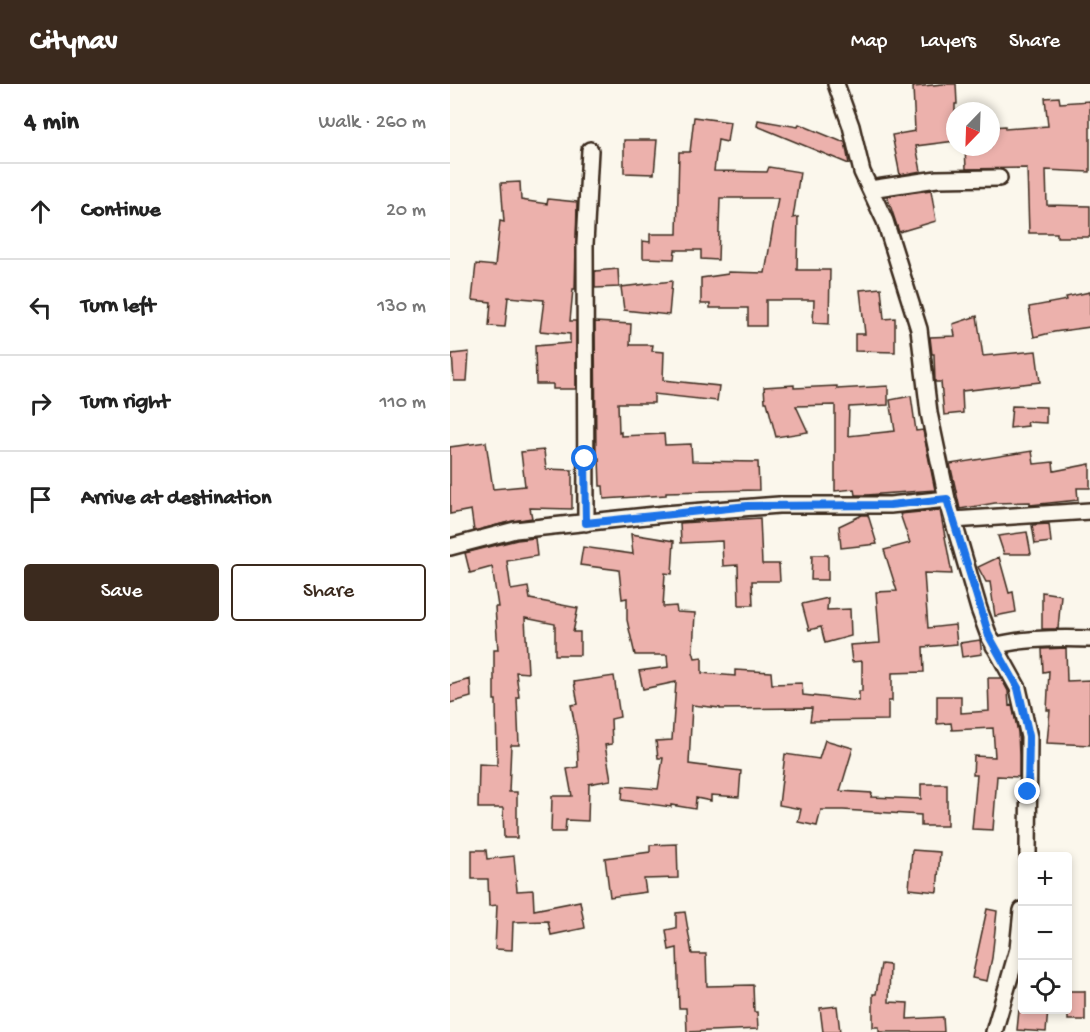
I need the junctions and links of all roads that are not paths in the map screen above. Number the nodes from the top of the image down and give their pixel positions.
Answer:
1 (836, 84) edge
2 (590, 150) dead end
3 (999, 178) dead end
4 (870, 189) junction
5 (947, 499) junction
6 (1090, 511) edge
7 (954, 520) junction
8 (586, 523) junction
9 (450, 547) edge
10 (1090, 639) edge
11 (994, 646) junction
12 (1028, 852) edge
13 (1018, 949) edge
14 (994, 1032) edge

1 - 4 street
2 - 8 street
3 - 4 street
4 - 5 street
5 - 7 street
5 - 8 street
6 - 7 street
7 - 11 street
8 - 9 street
10 - 11 street
11 - 12 street
13 - 14 street

